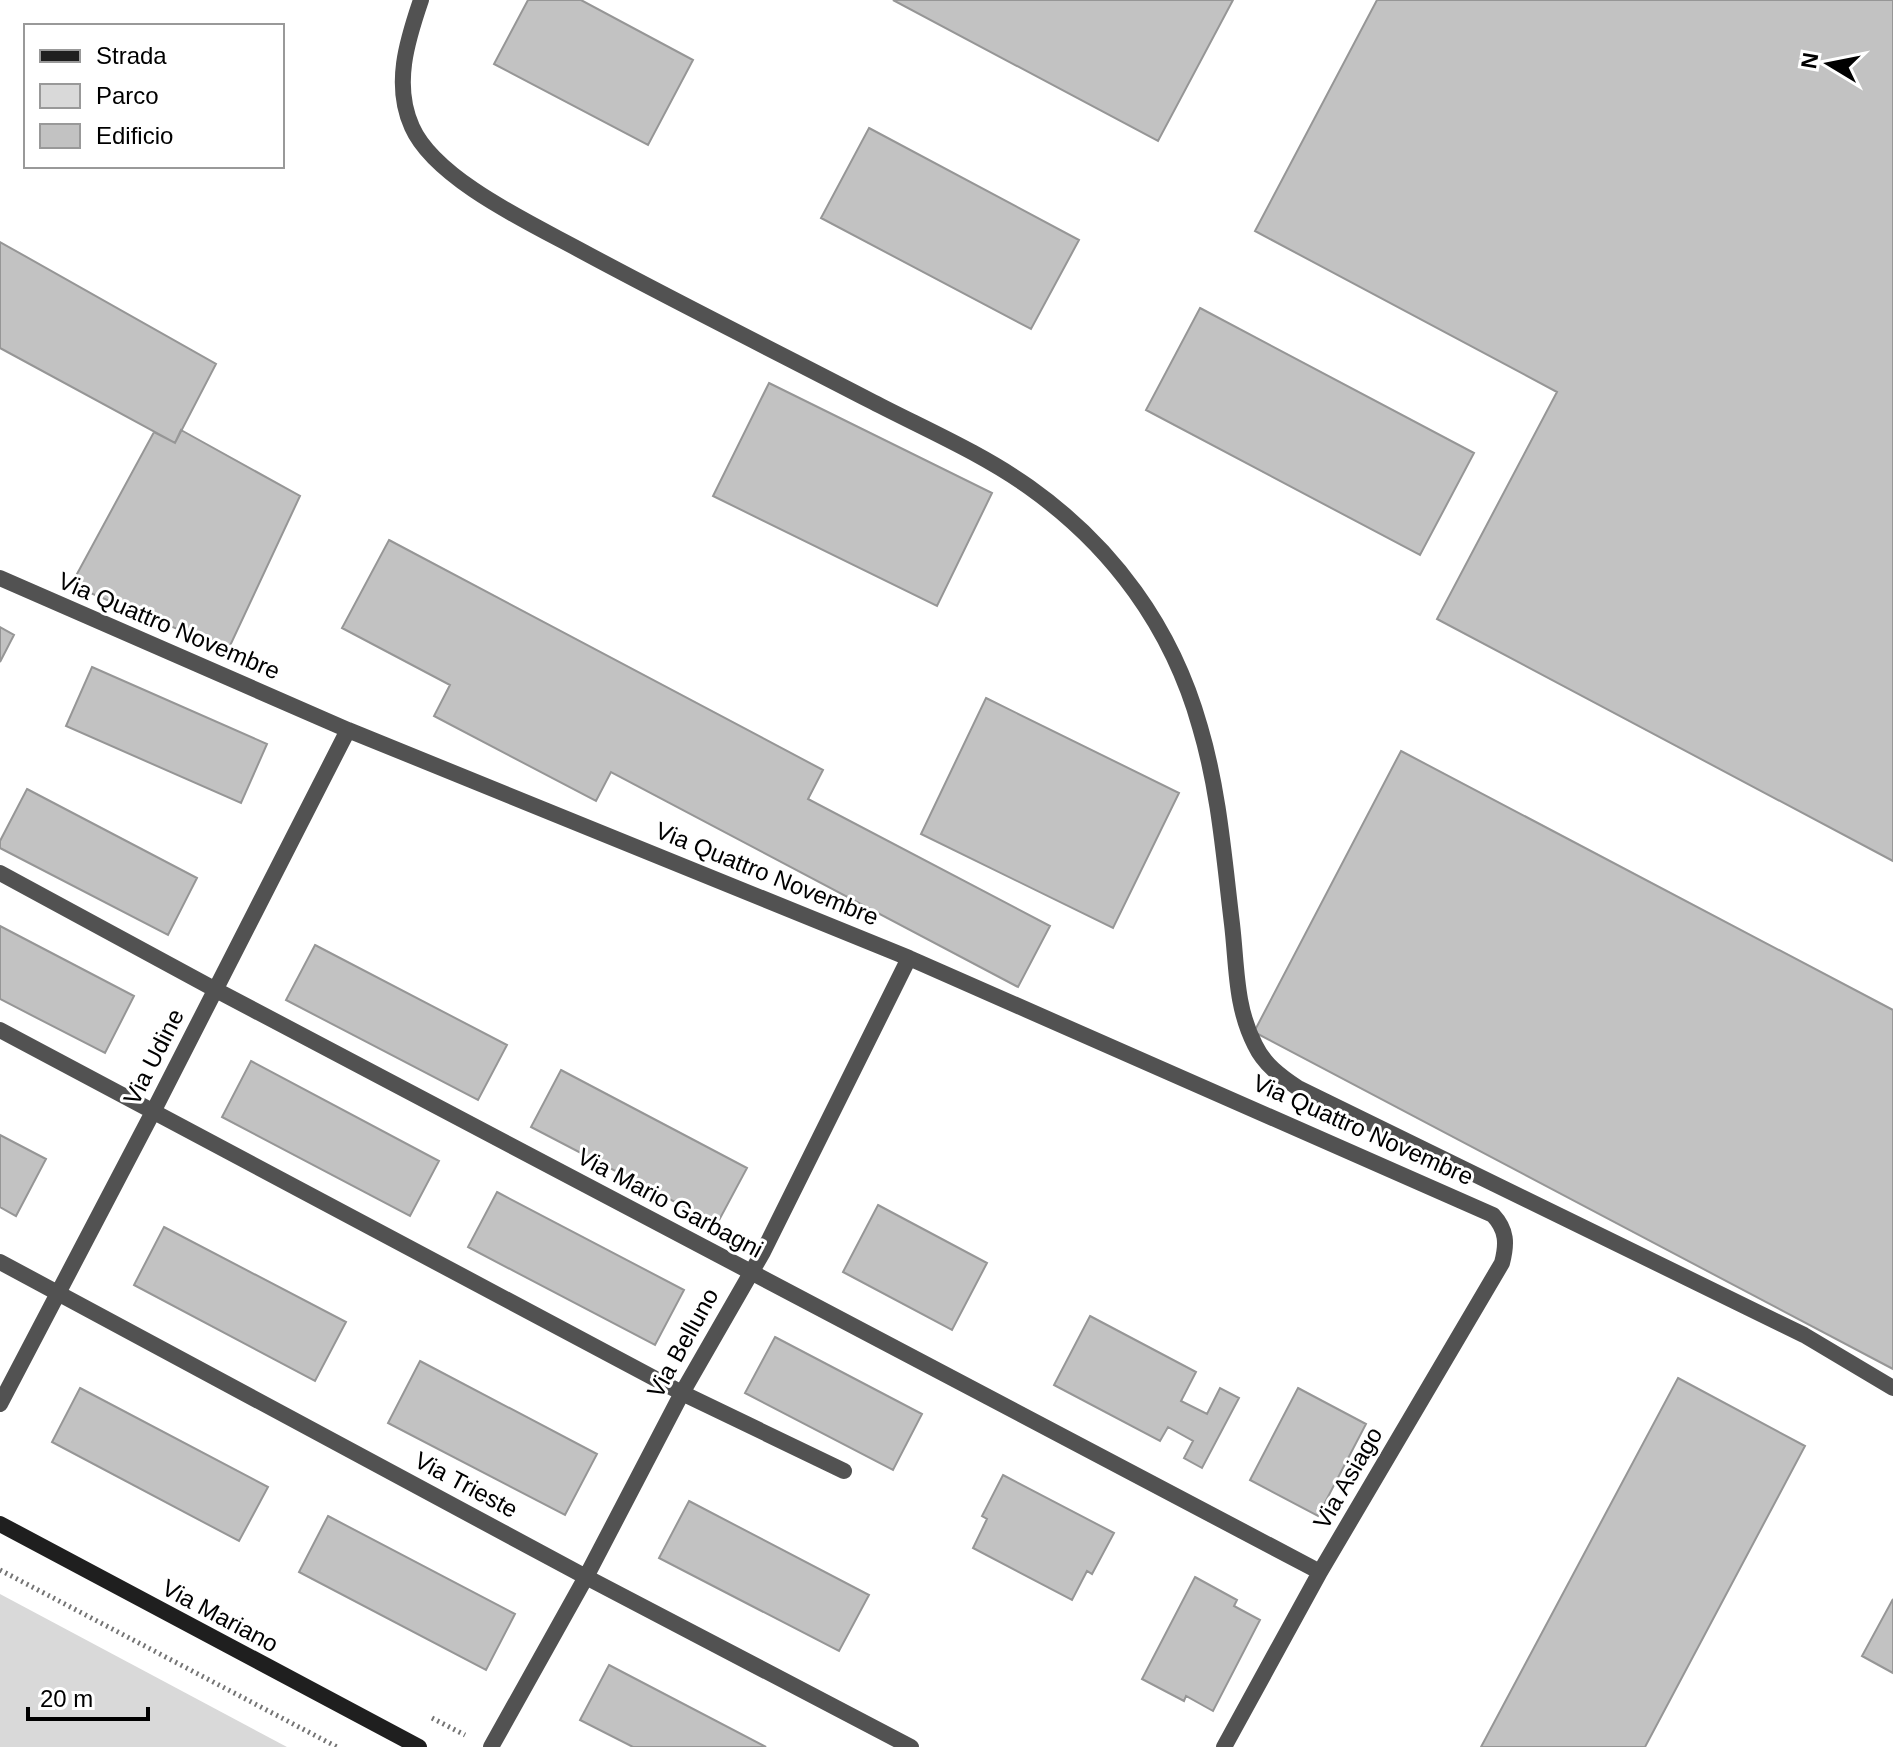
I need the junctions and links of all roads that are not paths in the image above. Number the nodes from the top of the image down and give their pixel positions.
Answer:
1 (421, 0) edge
2 (0, 578) edge
3 (348, 730) junction
4 (0, 873) edge
5 (909, 958) junction
6 (216, 990) junction
7 (0, 1030) edge
8 (154, 1110) junction
9 (1505, 1232) joint
10 (0, 1262) edge
11 (752, 1273) junction
12 (58, 1292) junction
13 (1893, 1388) edge
14 (682, 1393) junction
15 (0, 1404) edge
16 (844, 1471) dead end
17 (0, 1524) edge
18 (1320, 1572) junction
19 (586, 1577) junction
20 (419, 1747) edge
21 (491, 1747) edge
22 (911, 1747) edge
23 (1224, 1747) edge

1 - 13 street
2 - 3 street, Via Quattro Novembre
3 - 5 street, Via Quattro Novembre
3 - 6 street, Via Udine
4 - 6 street, Via Mario Garbagni
5 - 9 street, Via Quattro Novembre
5 - 11 street, Via Belluno
6 - 8 street, Via Udine
6 - 11 street, Via Mario Garbagni
7 - 8 street
8 - 12 street, Via Udine
8 - 14 street
9 - 18 street, Via Asiago
10 - 12 street, Via Trieste
11 - 14 street, Via Belluno
11 - 18 street, Via Mario Garbagni
12 - 15 street, Via Udine
12 - 19 street, Via Trieste
14 - 16 street
14 - 19 street, Via Belluno
17 - 20 street, Via Mariano
18 - 23 street, Via Asiago
19 - 21 street, Via Belluno
19 - 22 street, Via Trieste

